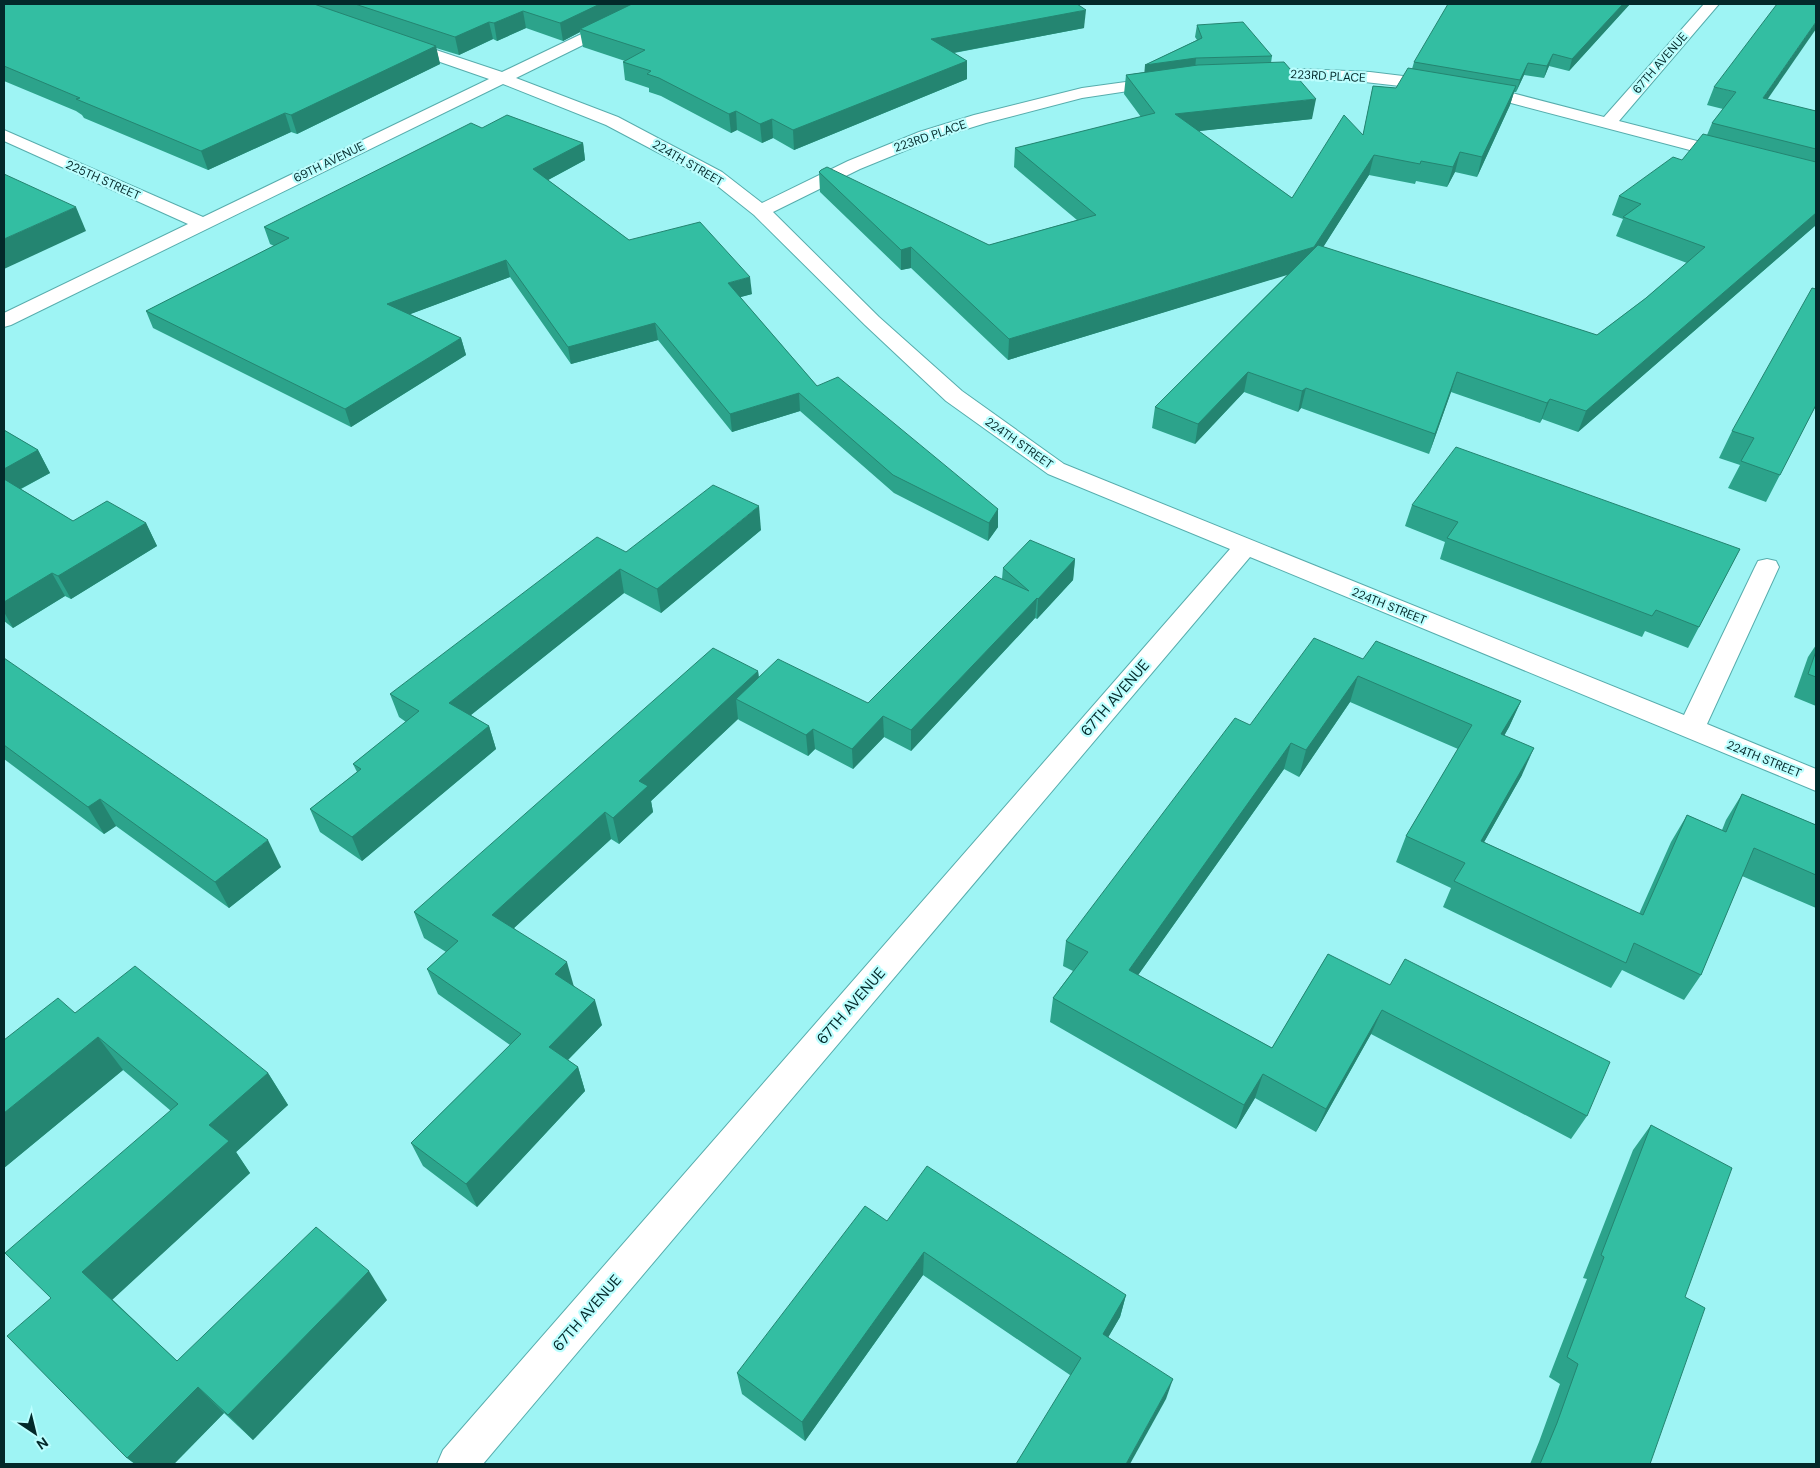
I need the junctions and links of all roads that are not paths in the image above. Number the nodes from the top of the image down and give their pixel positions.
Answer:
1 (655, 4) edge
2 (1712, 4) edge
3 (381, 36) edge
4 (1241, 76) edge
5 (502, 78) junction
6 (1176, 80) edge
7 (1608, 123) junction
8 (4, 135) edge
9 (1750, 160) edge
10 (761, 211) junction
11 (203, 224) junction
12 (4, 321) edge
13 (1245, 547) junction
14 (1767, 567) dead end
15 (1692, 729) junction
16 (1816, 780) edge
17 (457, 1464) edge

1 - 5 street, 69TH AVENUE
2 - 7 street, 67TH AVENUE
3 - 5 street, 224TH STREET
4 - 7 street, 223RD PLACE
5 - 10 street, 224TH STREET
5 - 11 street, 69TH AVENUE
6 - 10 street, 223RD PLACE
7 - 9 street, 223RD PLACE
8 - 11 street, 225TH STREET
10 - 13 street, 224TH STREET
11 - 12 street, 69TH AVENUE
13 - 15 street, 224TH STREET
13 - 17 street, 67TH AVENUE
14 - 15 street
15 - 16 street, 224TH STREET

